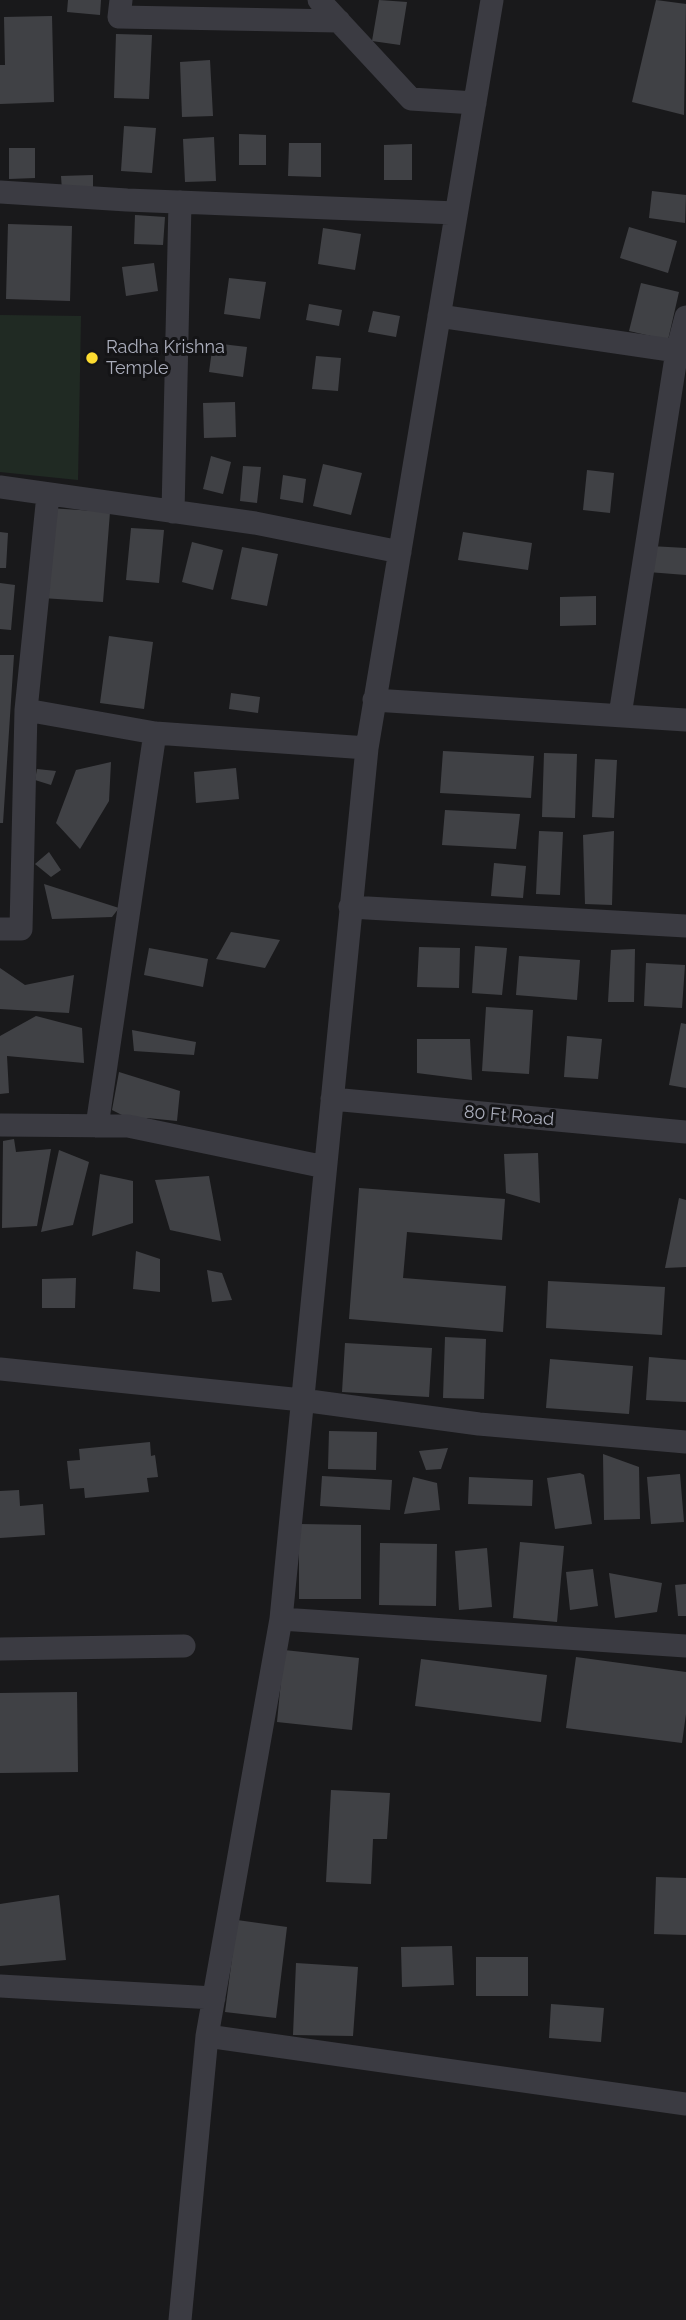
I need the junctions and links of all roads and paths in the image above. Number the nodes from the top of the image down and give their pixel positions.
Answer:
1 (121, 0) edge
2 (319, 0) edge
3 (492, 0) edge
4 (338, 21) junction
5 (475, 103) junction
6 (0, 192) edge
7 (180, 201) junction
8 (456, 213) junction
9 (439, 316) junction
10 (686, 317) edge
11 (682, 352) edge
12 (0, 487) edge
13 (48, 495) junction
14 (173, 512) junction
15 (400, 552) junction
16 (374, 700) junction
17 (26, 710) junction
18 (620, 715) junction
19 (686, 720) edge
20 (155, 733) junction
21 (367, 748) junction
22 (350, 906) junction
23 (686, 926) edge
24 (0, 929) edge
25 (332, 1099) junction
26 (0, 1125) edge
27 (97, 1126) junction
28 (686, 1132) edge
29 (325, 1167) junction
30 (0, 1369) edge
31 (302, 1400) junction
32 (686, 1442) edge
33 (281, 1619) junction
34 (184, 1646) dead end
35 (686, 1646) edge
36 (0, 1649) edge
37 (0, 1986) edge
38 (214, 1998) junction
39 (207, 2036) junction
40 (686, 2104) edge
41 (180, 2320) edge

1 - 4 street
2 - 4 street
3 - 5 street
4 - 5 street
5 - 8 street
6 - 7 street
7 - 8 street
7 - 14 street
8 - 9 street
9 - 11 street
9 - 15 street
10 - 11 street
11 - 18 street
12 - 13 street
13 - 14 street
13 - 17 street
14 - 15 street
15 - 16 street
16 - 18 street
16 - 21 street
17 - 20 street
17 - 24 street
18 - 19 street
20 - 21 street
20 - 27 street
21 - 22 street
22 - 23 street
22 - 25 street
25 - 28 street, 80 Ft Road
25 - 29 street
26 - 27 street
27 - 29 street
29 - 31 street
30 - 31 street
31 - 32 street
31 - 33 street
33 - 35 street
33 - 38 street
34 - 36 street
37 - 38 street
38 - 39 street
39 - 40 street
39 - 41 street

